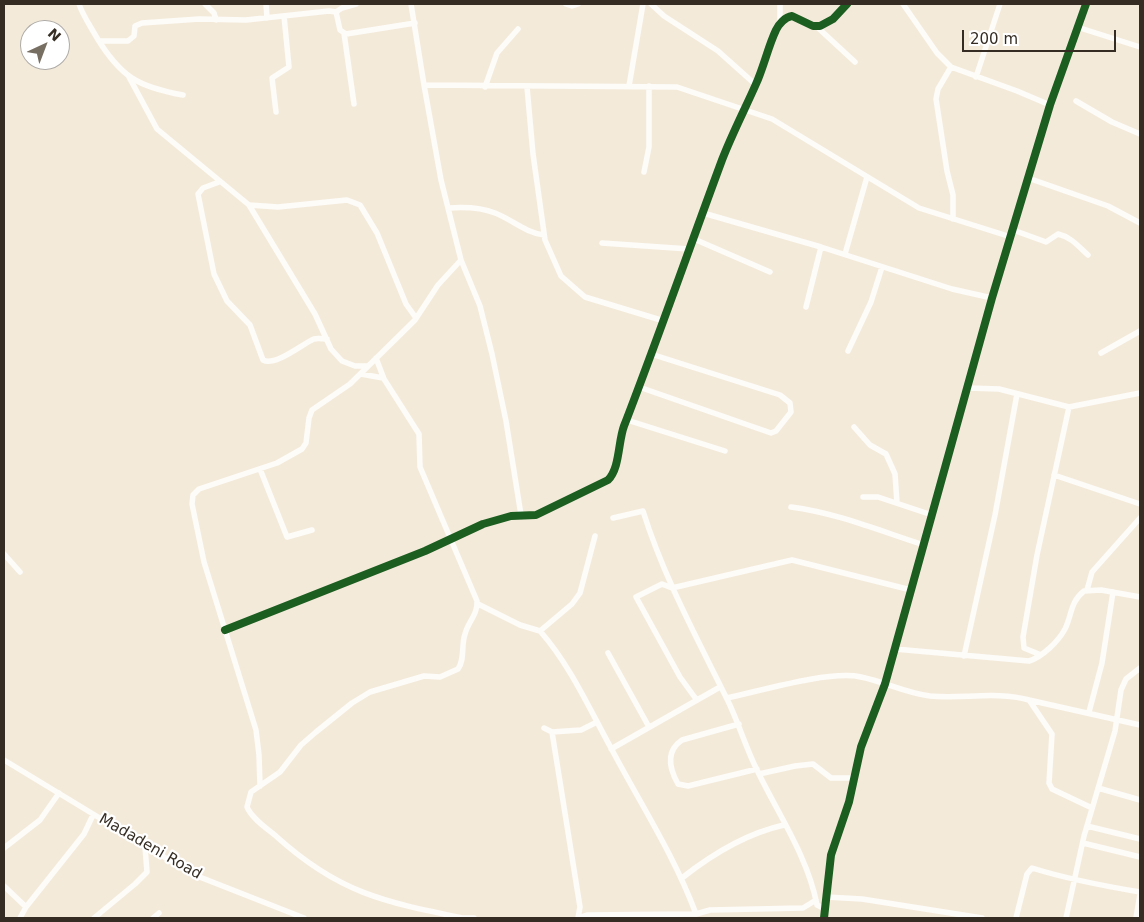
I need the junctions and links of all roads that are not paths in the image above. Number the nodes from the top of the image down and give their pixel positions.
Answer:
1 (79, 4) edge
2 (205, 4) edge
3 (266, 4) edge
4 (356, 4) edge
5 (411, 4) edge
6 (566, 4) edge
7 (578, 4) edge
8 (643, 4) edge
9 (651, 4) edge
10 (780, 4) edge
11 (847, 4) edge
12 (903, 4) edge
13 (1000, 4) edge
14 (1086, 4) edge
15 (336, 12) junction
16 (284, 16) junction
17 (267, 18) junction
18 (216, 20) junction
19 (415, 23) junction
20 (780, 24) junction
21 (816, 26) junction
22 (1077, 27) junction
23 (518, 29) dead end
24 (344, 33) junction
25 (99, 41) junction
26 (1140, 47) edge
27 (855, 62) dead end
28 (951, 67) junction
29 (976, 77) junction
30 (129, 78) junction
31 (424, 85) junction
32 (756, 85) junction
33 (629, 86) junction
34 (649, 86) junction
35 (485, 87) junction
36 (527, 87) junction
37 (183, 95) dead end
38 (1076, 102) dead end
39 (354, 104) dead end
40 (1050, 105) junction
41 (743, 108) junction
42 (276, 112) dead end
43 (1140, 134) edge
44 (644, 172) dead end
45 (867, 177) junction
46 (1028, 178) junction
47 (219, 182) junction
48 (249, 205) junction
49 (449, 208) junction
50 (703, 213) junction
51 (953, 219) junction
52 (1140, 223) edge
53 (1013, 230) junction
54 (544, 235) junction
55 (1011, 237) junction
56 (694, 239) junction
57 (602, 243) dead end
58 (822, 247) junction
59 (688, 249) junction
60 (845, 254) junction
61 (1088, 255) dead end
62 (460, 260) junction
63 (882, 267) junction
64 (770, 272) dead end
65 (992, 298) junction
66 (806, 307) dead end
67 (416, 318) junction
68 (664, 321) junction
69 (1140, 331) edge
70 (326, 339) junction
71 (848, 350) dead end
72 (1101, 353) dead end
73 (651, 354) junction
74 (376, 358) junction
75 (368, 366) junction
76 (361, 374) junction
77 (384, 379) junction
78 (639, 387) junction
79 (968, 388) junction
80 (1140, 393) edge
81 (1017, 394) junction
82 (1069, 407) junction
83 (627, 420) junction
84 (854, 427) dead end
85 (725, 451) dead end
86 (260, 469) junction
87 (1054, 475) junction
88 (863, 497) dead end
89 (897, 503) junction
90 (1140, 504) edge
91 (791, 507) dead end
92 (521, 515) junction
93 (932, 516) junction
94 (613, 518) dead end
95 (1140, 518) edge
96 (312, 530) dead end
97 (595, 536) dead end
98 (452, 539) junction
99 (924, 545) junction
100 (4, 554) edge
101 (20, 572) dead end
102 (672, 588) junction
103 (911, 590) junction
104 (1087, 590) junction
105 (1113, 592) junction
106 (1140, 597) edge
107 (478, 604) junction
108 (226, 630) junction
109 (540, 630) junction
110 (895, 649) junction
111 (608, 653) dead end
112 (964, 656) junction
113 (1041, 656) junction
114 (1140, 668) edge
115 (885, 684) junction
116 (720, 687) junction
117 (726, 698) junction
118 (696, 699) junction
119 (1029, 700) junction
120 (1089, 712) junction
121 (1116, 718) junction
122 (597, 722) junction
123 (739, 724) junction
124 (1140, 725) edge
125 (649, 727) junction
126 (544, 728) dead end
127 (552, 732) junction
128 (611, 749) junction
129 (4, 760) edge
130 (758, 772) junction
131 (855, 778) junction
132 (260, 786) junction
133 (1098, 788) junction
134 (59, 793) junction
135 (1140, 800) edge
136 (1092, 808) junction
137 (93, 815) junction
138 (784, 825) junction
139 (1087, 826) junction
140 (1140, 839) edge
141 (1083, 843) junction
142 (145, 847) junction
143 (4, 848) edge
144 (1140, 857) edge
145 (682, 878) junction
146 (1076, 878) junction
147 (4, 886) edge
148 (1140, 893) edge
149 (826, 897) junction
150 (816, 900) junction
151 (26, 907) junction
152 (580, 907) junction
153 (825, 909) junction
154 (159, 913) dead end
155 (696, 914) junction
156 (587, 915) junction
157 (20, 918) edge
158 (94, 918) edge
159 (153, 918) edge
160 (304, 918) edge
161 (474, 918) edge
162 (578, 918) edge
163 (824, 918) edge
164 (982, 918) edge
165 (1016, 918) edge
166 (1066, 918) edge
167 (1136, 918) edge

1 - 25 street
2 - 18 street
3 - 17 street
4 - 15 street
5 - 19 street
6 - 7 street
8 - 33 street
9 - 32 street
10 - 20 street
11 - 21 street
12 - 28 street
13 - 29 street
14 - 22 street
15 - 16 street
15 - 24 street
16 - 17 street
16 - 42 street
17 - 18 street
18 - 25 street
19 - 24 street
19 - 31 street
20 - 21 street
20 - 32 street
21 - 27 street
22 - 26 street
22 - 40 street
23 - 35 street
24 - 39 street
25 - 30 street
28 - 29 street
28 - 51 street
29 - 40 street
30 - 37 street
30 - 47 street
31 - 35 street
31 - 49 street
32 - 41 street
33 - 34 street
33 - 36 street
34 - 41 street
34 - 44 street
35 - 36 street
36 - 54 street
38 - 43 street
40 - 46 street
41 - 45 street
41 - 50 street
45 - 51 street
45 - 60 street
46 - 52 street
46 - 53 street
47 - 48 street
47 - 70 street
48 - 67 street
48 - 70 street
49 - 54 street
49 - 62 street
50 - 56 street
50 - 58 street
51 - 55 street
53 - 55 street
53 - 61 street
54 - 68 street
55 - 65 street
56 - 59 street
56 - 64 street
57 - 59 street
58 - 60 street
58 - 66 street
59 - 68 street
60 - 63 street
62 - 67 street
62 - 92 street
63 - 65 street
63 - 71 street
65 - 79 street
67 - 74 street
68 - 73 street
69 - 72 street
70 - 75 street
73 - 78 street
73 - 78 street
74 - 75 street
74 - 77 street
75 - 76 street
76 - 77 street
76 - 86 street
77 - 98 street
78 - 83 street
79 - 81 street
79 - 93 street
80 - 82 street
81 - 82 street
81 - 112 street
82 - 87 street
83 - 85 street
83 - 92 street
84 - 89 street
86 - 96 street
86 - 108 street
87 - 90 street
87 - 113 street
88 - 89 street
89 - 93 street
91 - 99 street
92 - 98 street
93 - 99 street
94 - 102 street
95 - 104 street
97 - 109 street
98 - 107 street
98 - 108 street
99 - 103 street
100 - 101 street
102 - 103 street
102 - 116 street
102 - 118 street
103 - 110 street
104 - 105 street
104 - 113 street
105 - 106 street
105 - 120 street
107 - 109 street
107 - 132 street
108 - 132 street
109 - 122 street
110 - 112 street
110 - 115 street
111 - 125 street
112 - 113 street
114 - 121 street
115 - 117 street
115 - 119 street
115 - 131 street
116 - 117 street
116 - 118 street
117 - 123 street
118 - 125 street
119 - 120 street
119 - 136 street
120 - 121 street
121 - 124 street
121 - 133 street
122 - 127 street
122 - 128 street
123 - 130 street
123 - 130 street
125 - 128 street
126 - 127 street
127 - 152 street
128 - 145 street
129 - 134 street, Madadeni Road
130 - 131 street
130 - 138 street
131 - 149 street
132 - 161 street
133 - 135 street
133 - 136 street
134 - 137 street, Madadeni Road
134 - 143 street
136 - 139 street
137 - 142 street, Madadeni Road
137 - 151 street
138 - 145 street
138 - 150 street
139 - 140 street
139 - 141 street
141 - 144 street
141 - 146 street
142 - 158 street
142 - 160 street, Madadeni Road
145 - 155 street
146 - 148 street
146 - 165 street
146 - 166 street
147 - 151 street
148 - 167 street
149 - 153 street
149 - 164 street
150 - 153 street
150 - 155 street
151 - 157 street
152 - 156 street
152 - 162 street
153 - 163 street
154 - 159 street
155 - 156 street
156 - 162 street

